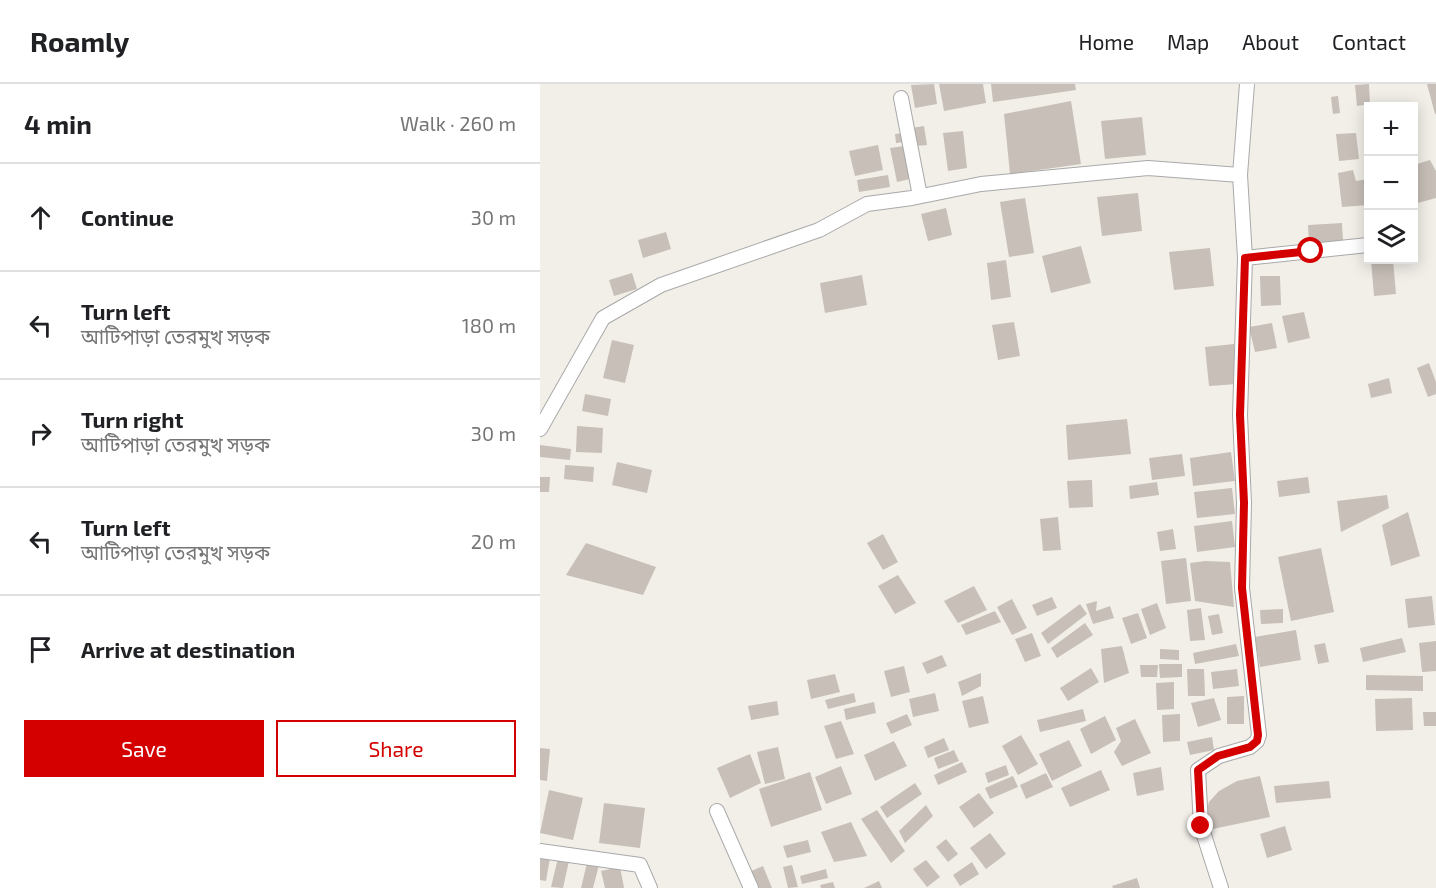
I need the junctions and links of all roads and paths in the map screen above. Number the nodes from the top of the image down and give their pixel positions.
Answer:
1 (1247, 84) edge
2 (901, 98) dead end
3 (1240, 174) junction
4 (920, 196) junction
5 (1364, 245) edge
6 (1245, 258) junction
7 (540, 429) edge
8 (717, 811) dead end
9 (540, 851) edge
10 (650, 888) edge
11 (751, 888) edge
12 (1221, 888) edge

1 - 3 street
2 - 4 street
3 - 4 street
3 - 6 street
4 - 7 street
5 - 6 street
6 - 12 street
8 - 11 street
9 - 10 street

